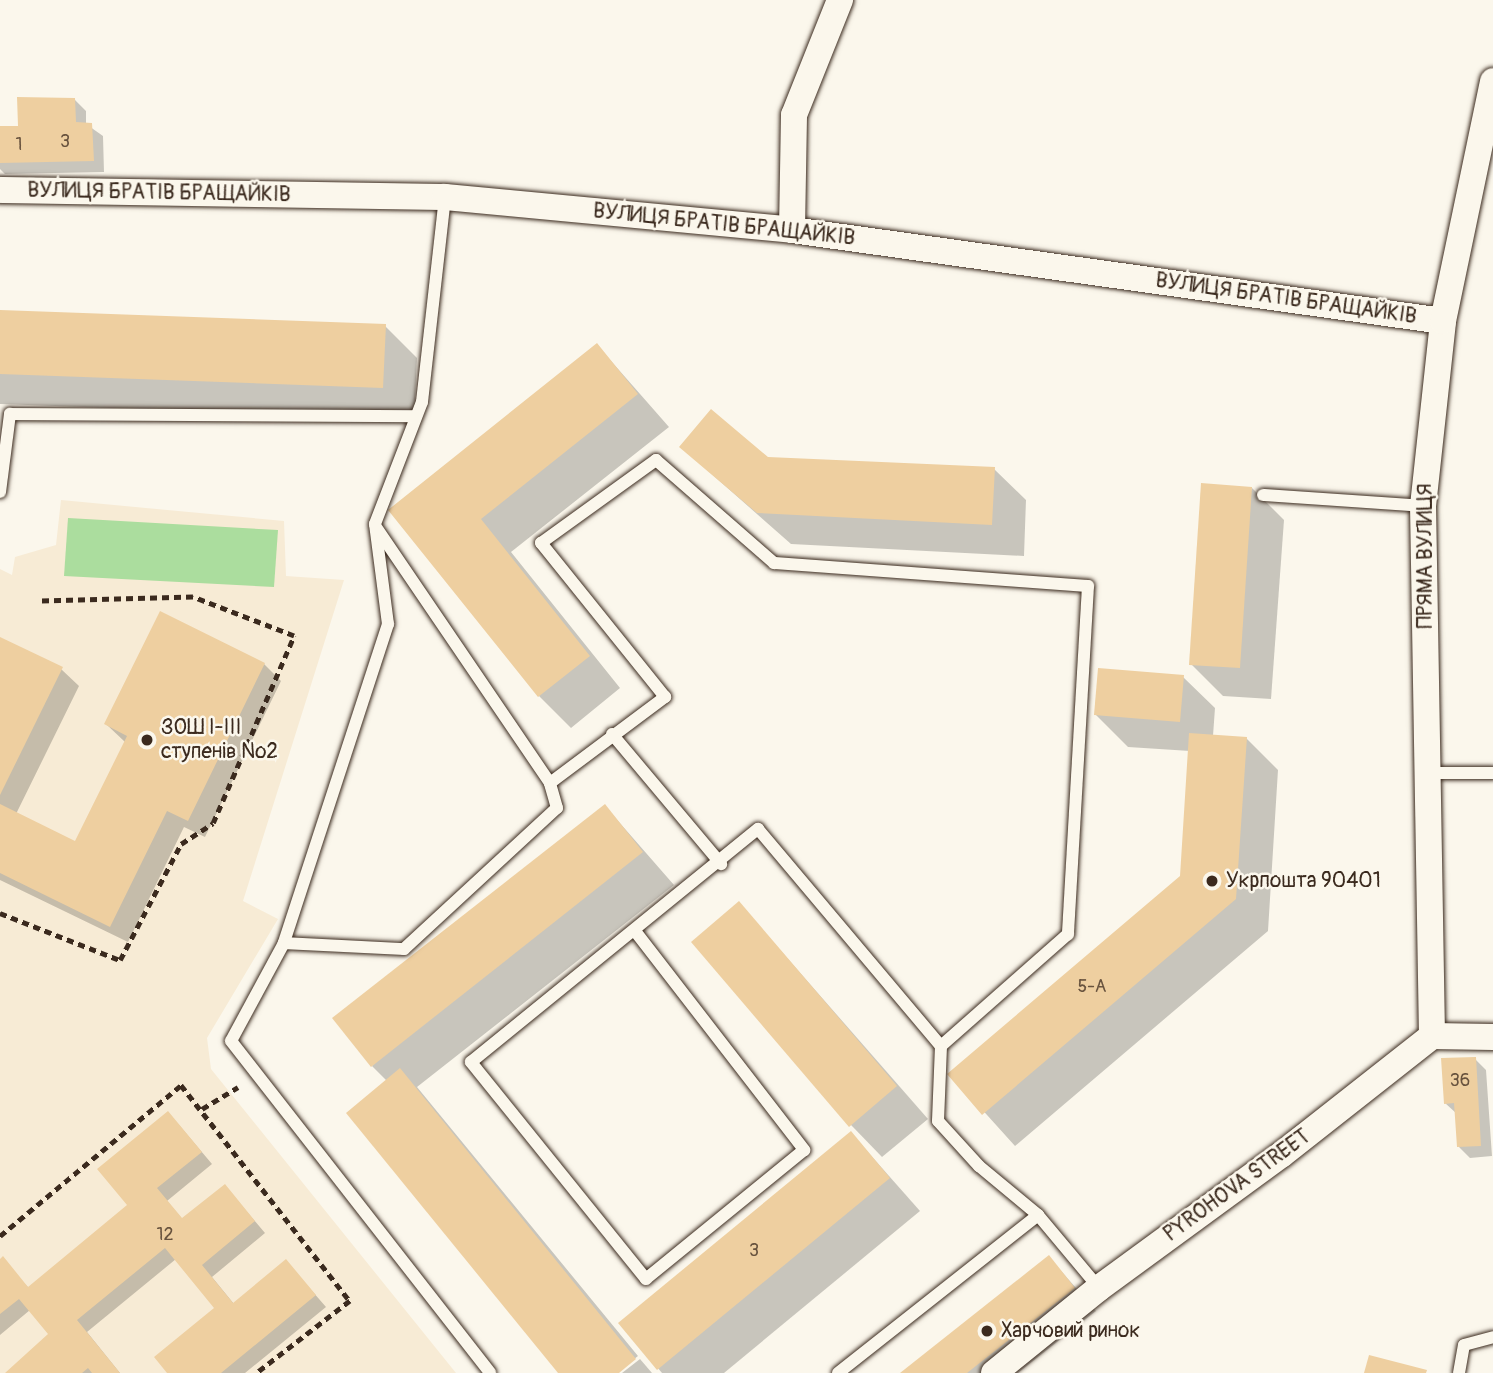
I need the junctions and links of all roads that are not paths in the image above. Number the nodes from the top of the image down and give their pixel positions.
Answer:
1 (840, 0) edge
2 (1493, 81) edge
3 (0, 190) edge
4 (445, 197) junction
5 (792, 230) junction
6 (1443, 321) junction
7 (416, 416) junction
8 (0, 492) edge
9 (1263, 495) dead end
10 (1423, 506) junction
11 (375, 524) junction
12 (612, 734) junction
13 (1428, 773) junction
14 (1493, 773) edge
15 (550, 783) junction
16 (721, 864) junction
17 (635, 931) junction
18 (284, 943) junction
19 (1432, 1037) junction
20 (1493, 1037) edge
21 (942, 1046) junction
22 (1038, 1214) junction
23 (1099, 1288) junction
24 (1493, 1337) edge
25 (491, 1373) edge
26 (838, 1373) edge
27 (994, 1373) edge
28 (1459, 1373) edge

1 - 5 street
2 - 6 street, ПРЯМА ВУЛИЦЯ
3 - 4 street, ВУЛИЦЯ БРАТІВ БРАЩАЙКІВ
4 - 5 street, ВУЛИЦЯ БРАТІВ БРАЩАЙКІВ
4 - 7 lane
5 - 6 street, ВУЛИЦЯ БРАТІВ БРАЩАЙКІВ
6 - 10 street, ПРЯМА ВУЛИЦЯ
7 - 8 lane
7 - 11 lane
9 - 10 lane
10 - 13 street, ПРЯМА ВУЛИЦЯ
11 - 15 lane
11 - 18 lane
12 - 15 lane
12 - 16 lane
12 - 21 lane
13 - 14 lane
13 - 19 street, ПРЯМА ВУЛИЦЯ
15 - 18 lane
16 - 17 lane
16 - 21 lane
17 - 17 lane
18 - 25 lane
19 - 20 street
19 - 23 street, PYROHOVA STREET
21 - 22 lane
22 - 23 lane
22 - 26 lane
23 - 27 street, PYROHOVA STREET
24 - 28 lane

